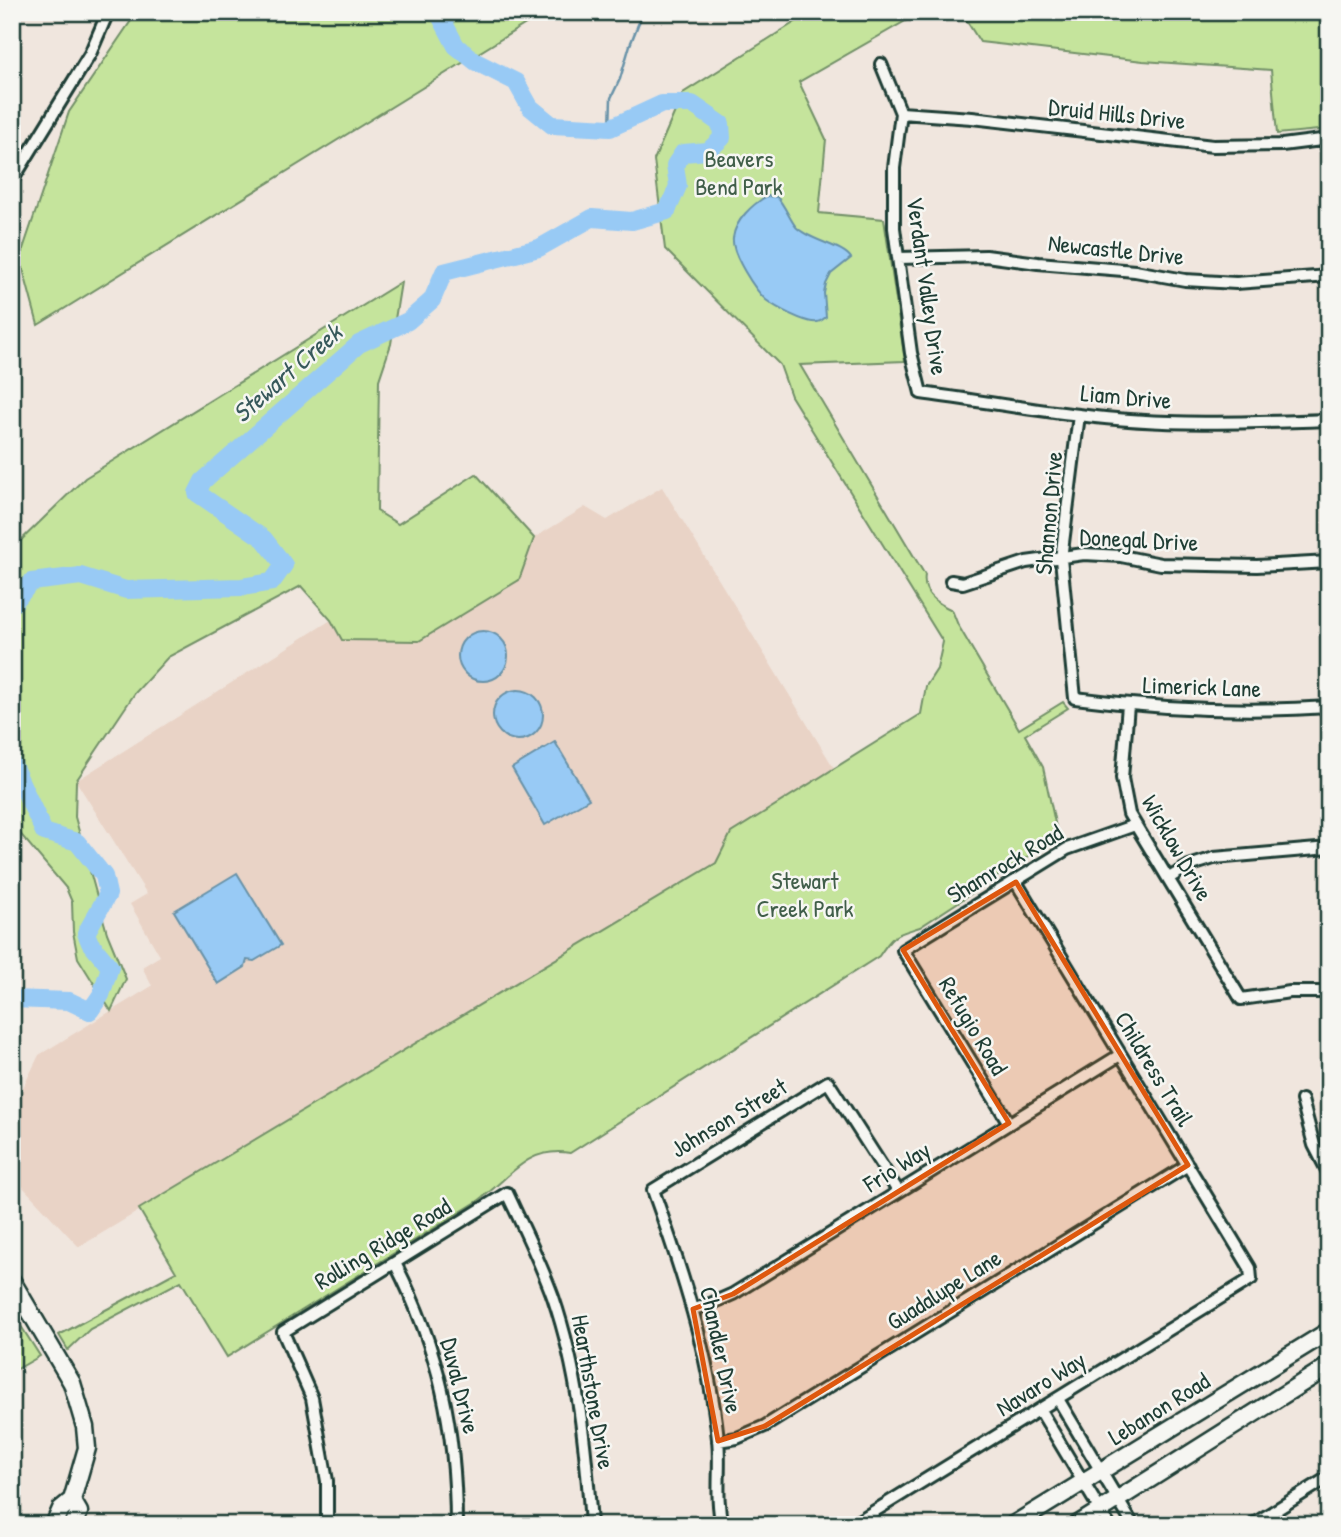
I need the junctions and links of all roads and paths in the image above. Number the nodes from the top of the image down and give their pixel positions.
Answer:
1 (108, 12) edge
2 (881, 64) dead end
3 (901, 113) junction
4 (1327, 139) edge
5 (1329, 157) edge
6 (12, 181) edge
7 (898, 258) junction
8 (1329, 276) edge
9 (920, 393) joint
10 (1079, 415) junction
11 (1329, 420) edge
12 (1061, 559) junction
13 (1329, 562) edge
14 (951, 581) dead end
15 (1075, 698) joint
16 (1128, 705) junction
17 (1329, 707) edge
18 (1135, 825) junction
19 (1329, 848) edge
20 (1169, 877) junction
21 (1016, 882) junction
22 (903, 950) joint
23 (1329, 992) edge
24 (1121, 1055) junction
25 (1302, 1100) dead end
26 (1009, 1123) junction
27 (1188, 1165) junction
28 (1329, 1174) edge
29 (653, 1190) joint
30 (898, 1191) junction
31 (507, 1193) joint
32 (395, 1263) junction
33 (1251, 1279) joint
34 (12, 1281) edge
35 (693, 1309) junction
36 (1329, 1331) edge
37 (1329, 1366) edge
38 (1058, 1399) junction
39 (1040, 1410) junction
40 (718, 1441) junction
41 (1100, 1472) junction
42 (1329, 1477) edge
43 (1084, 1481) junction
44 (1117, 1499) junction
45 (72, 1500) junction
46 (1100, 1510) junction
47 (54, 1525) edge
48 (73, 1525) edge
49 (327, 1525) edge
50 (456, 1525) edge
51 (591, 1525) edge
52 (722, 1525) edge
53 (852, 1525) edge
54 (1013, 1525) edge
55 (1077, 1525) edge
56 (1109, 1525) edge
57 (1133, 1525) edge
58 (1252, 1525) edge

1 - 6 street
2 - 3 street, Verdant Valley Drive
3 - 4 street, Druid Hills Drive
3 - 7 street, Verdant Valley Drive
4 - 5 street
7 - 8 street, Newcastle Drive
7 - 9 street, Verdant Valley Drive
9 - 10 street, Liam Drive
10 - 11 street, Liam Drive
10 - 12 street, Shannon Drive
12 - 13 street, Donegal Drive
12 - 14 street, Donegal Drive
12 - 15 street, Shannon Drive
15 - 16 street, Limerick Lane
16 - 17 street, Limerick Lane
16 - 18 street, Wicklow Drive
18 - 20 street, Wicklow Drive
18 - 21 street, Shamrock Road
19 - 20 street
20 - 23 street, Wicklow Drive
21 - 22 street, Shamrock Road
21 - 24 street, Childress Trail
22 - 26 street, Refugio Road
24 - 26 street, Frio Way
24 - 27 street, Childress Trail
25 - 28 street
26 - 30 street, Frio Way
27 - 33 street, Childress Trail
27 - 40 street, Guadalupe Lane
29 - 30 street, Johnson Street
29 - 35 street, Chandler Drive
30 - 35 street, Frio Way
31 - 32 street, Rolling Ridge Road
31 - 51 street, Hearthstone Drive
32 - 49 street, Rolling Ridge Road
32 - 50 street, Duval Drive
33 - 38 street, Navaro Way
34 - 45 main road
35 - 40 street, Chandler Drive
36 - 41 main road, Lebanon Road
37 - 44 main road
38 - 39 street, Navaro Way
38 - 41 street
39 - 43 street
39 - 53 street, Navaro Way
40 - 52 street, Chandler Drive
41 - 43 main road, Lebanon Road
41 - 44 street
42 - 58 street
43 - 46 street
43 - 54 main road, Lebanon Road
44 - 46 main road
44 - 57 street
45 - 47 main road
45 - 48 main road
46 - 55 main road
46 - 56 street

